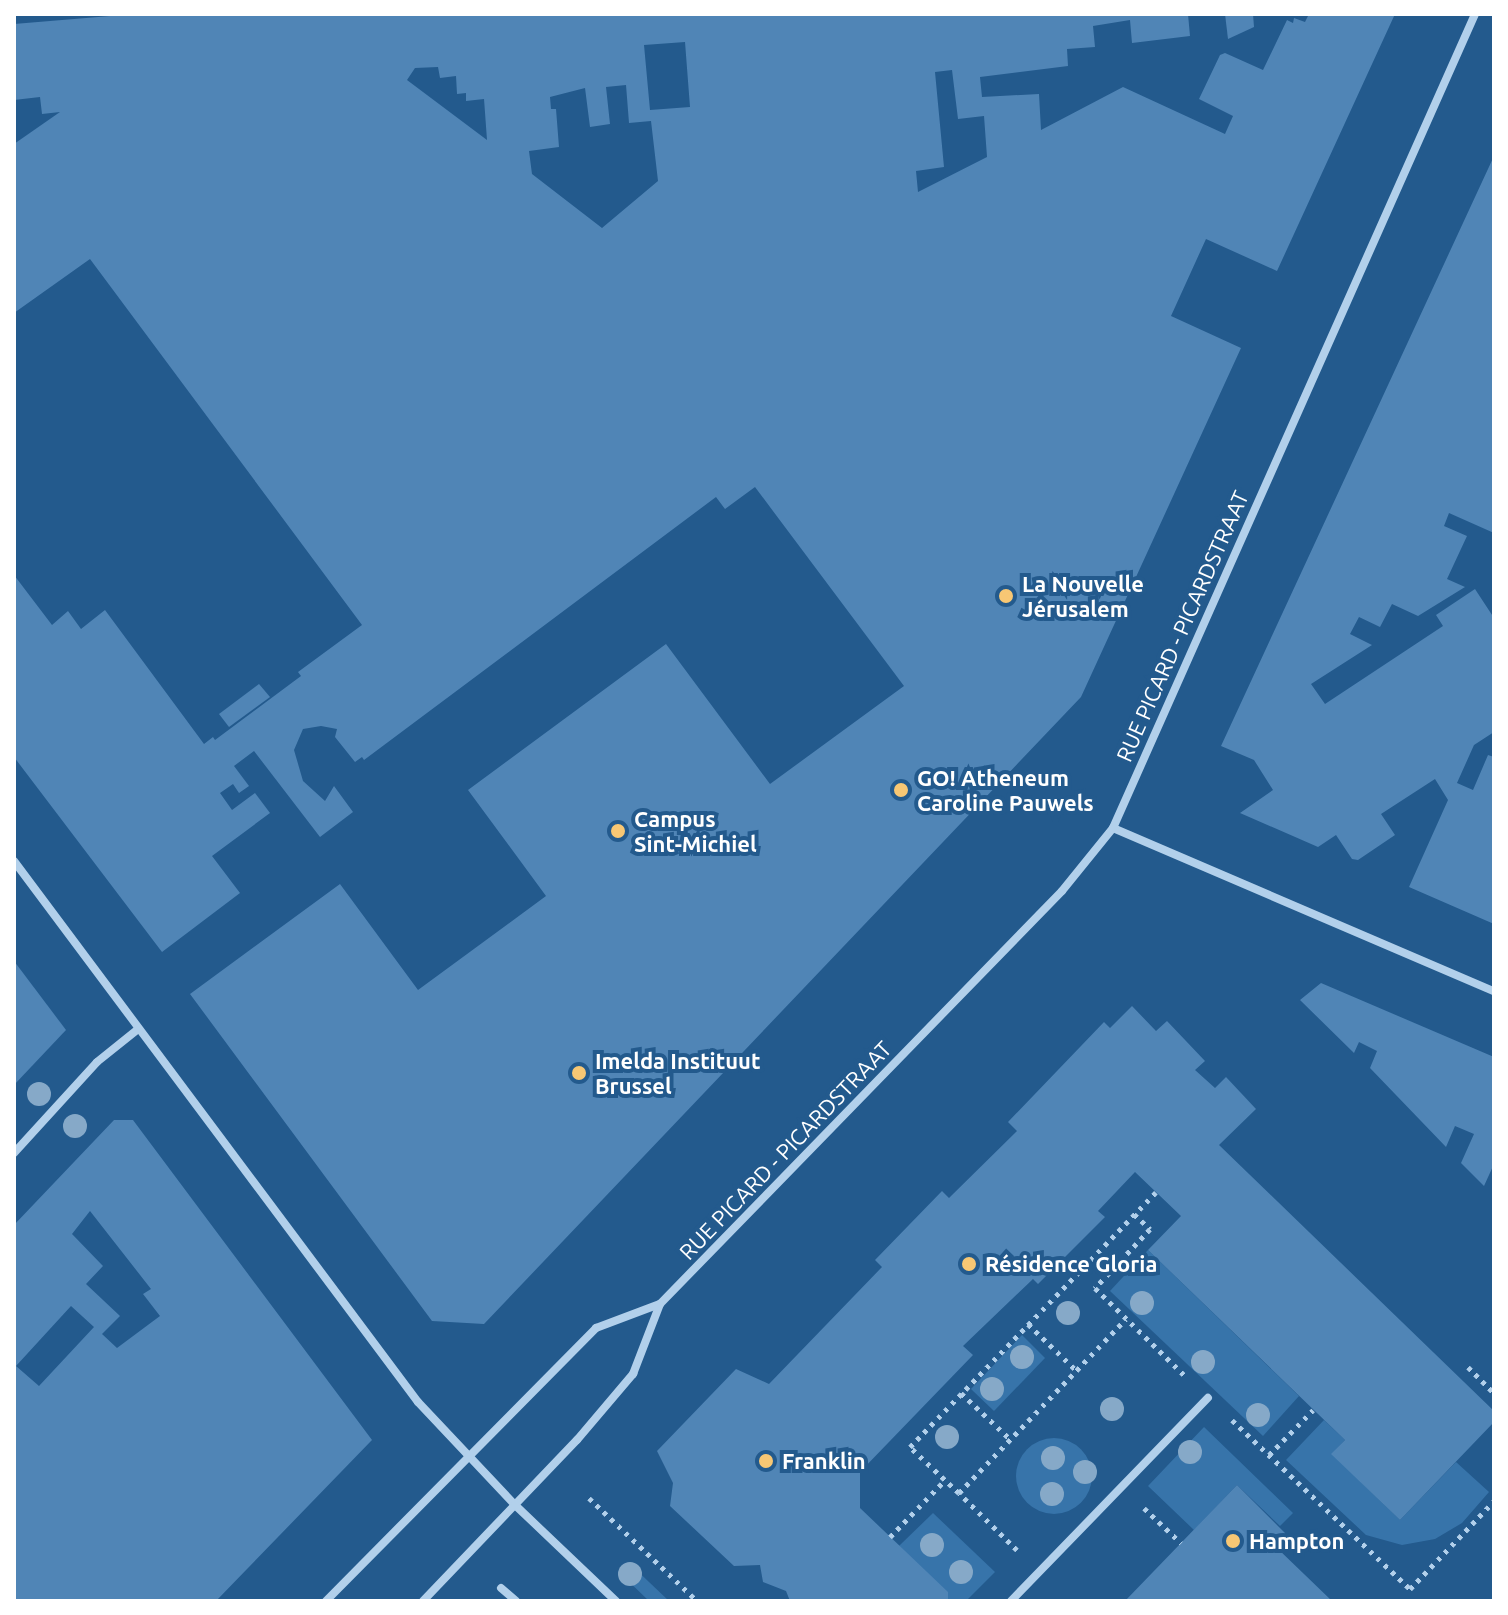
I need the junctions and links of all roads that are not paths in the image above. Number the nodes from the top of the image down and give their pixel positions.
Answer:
1 (1475, 14) edge
2 (1113, 828) junction
3 (14, 861) edge
4 (1494, 991) edge
5 (138, 1029) junction
6 (14, 1153) edge
7 (660, 1304) junction
8 (1208, 1398) road end
9 (467, 1456) junction
10 (514, 1504) junction
11 (501, 1588) dead end
12 (326, 1601) edge
13 (423, 1601) edge
14 (516, 1601) edge
15 (616, 1601) edge
16 (1011, 1601) edge

1 - 2 street, RUE PICARD - PICARDSTRAAT
2 - 4 street
2 - 7 street, RUE PICARD - PICARDSTRAAT
3 - 5 street
5 - 6 street
5 - 9 street
7 - 9 street, RUE PICARD - PICARDSTRAAT
7 - 10 street, RUE PICARD - PICARDSTRAAT
8 - 16 street
9 - 10 street
9 - 12 street, RUE PICARD - PICARDSTRAAT
10 - 13 street, RUE PICARD - PICARDSTRAAT
10 - 15 street
11 - 14 street

